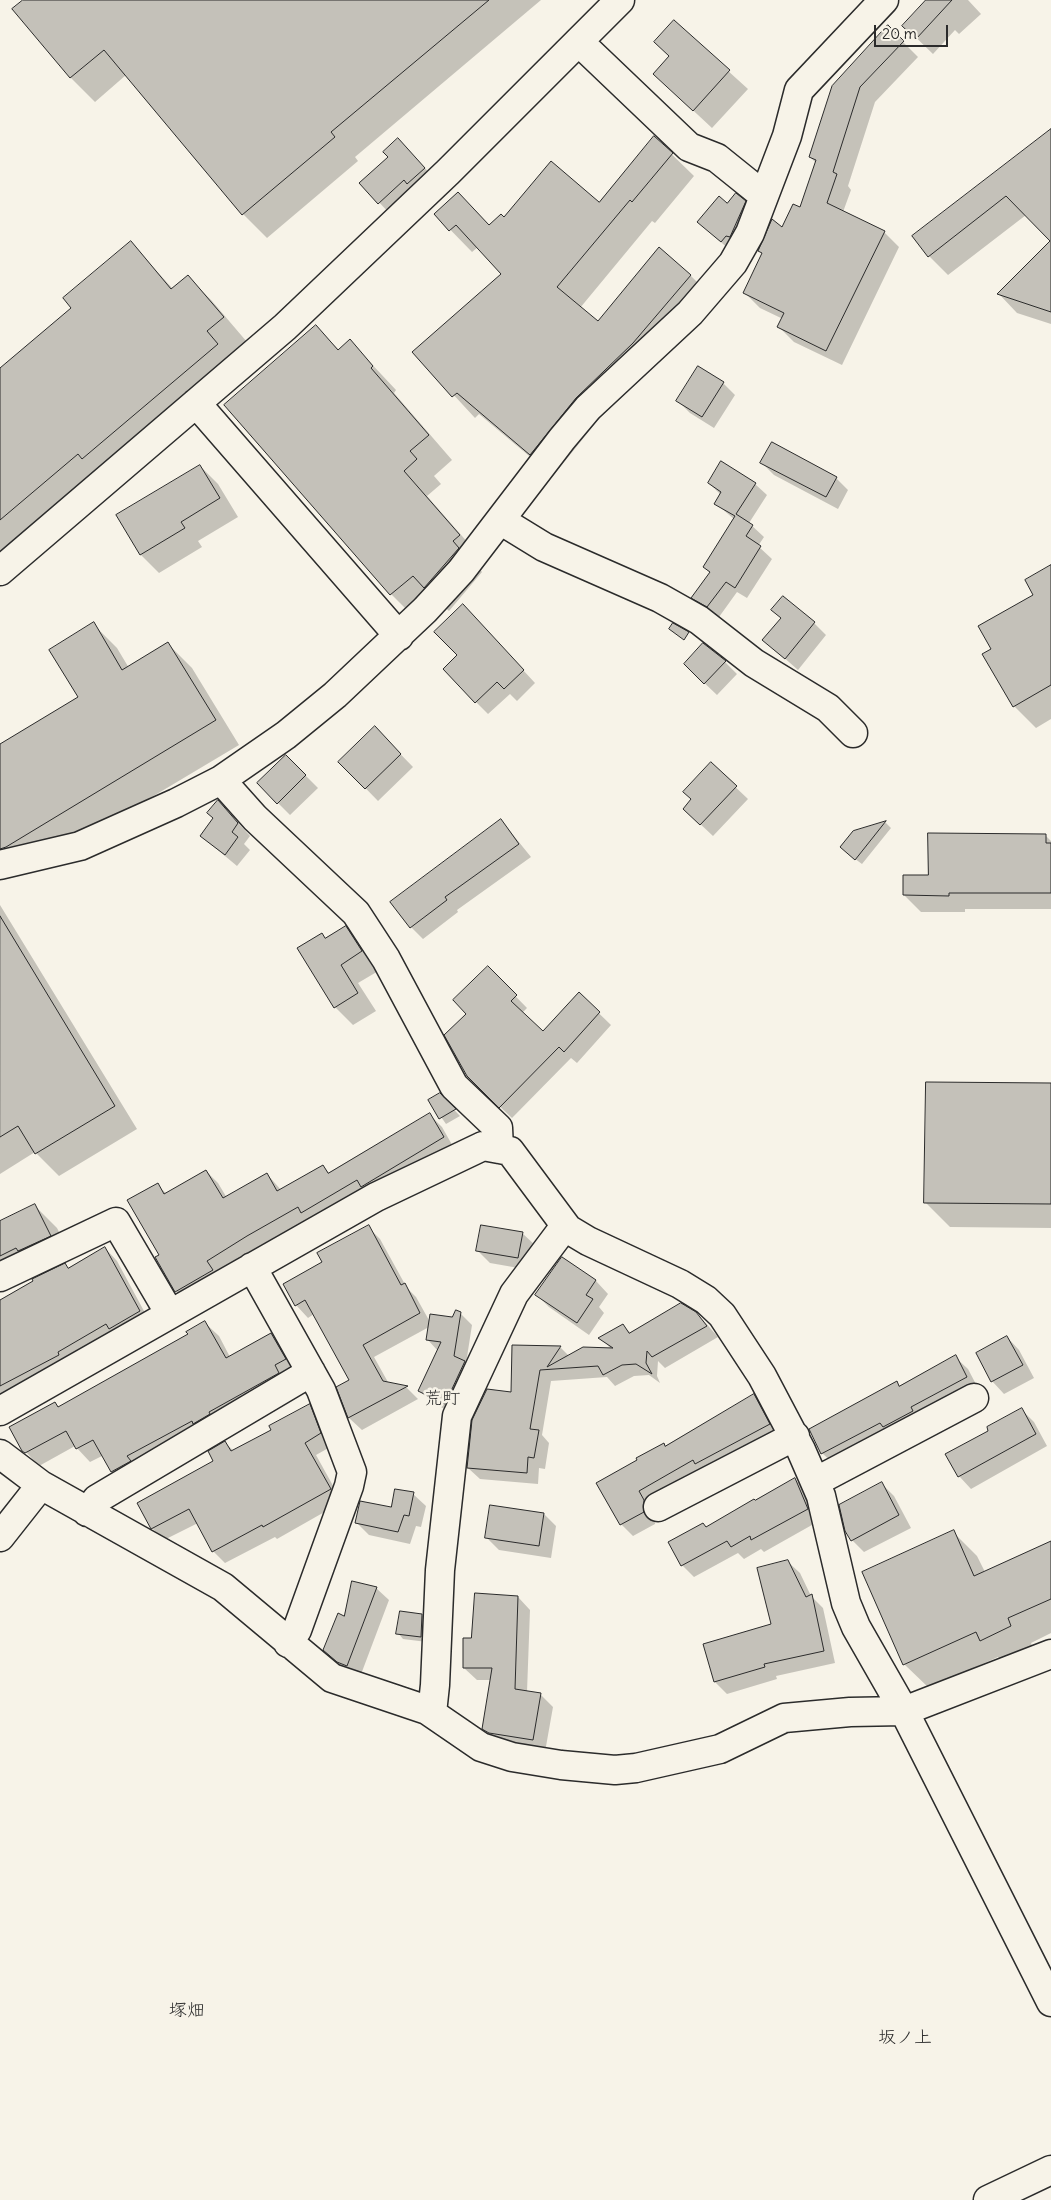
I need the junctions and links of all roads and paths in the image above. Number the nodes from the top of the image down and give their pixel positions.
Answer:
1 (620, 0) edge
2 (884, 0) edge
3 (579, 42) junction
4 (764, 195) junction
5 (196, 403) junction
6 (500, 520) junction
7 (0, 571) edge
8 (399, 636) junction
9 (853, 732) dead end
10 (220, 780) junction
11 (0, 865) edge
12 (500, 1149) junction
13 (566, 1226) junction
14 (252, 1267) junction
15 (0, 1277) edge
16 (170, 1314) junction
17 (312, 1372) junction
18 (974, 1398) dead end
19 (0, 1411) edge
20 (795, 1436) junction
21 (0, 1454) edge
22 (815, 1482) junction
23 (41, 1485) junction
24 (658, 1507) dead end
25 (87, 1512) junction
26 (0, 1537) edge
27 (288, 1643) junction
28 (1051, 1654) edge
29 (904, 1711) junction
30 (432, 1713) junction
31 (1051, 2002) edge
32 (1051, 2170) edge
33 (988, 2200) edge

1 - 3 street
2 - 4 street
3 - 4 street
3 - 5 street
4 - 6 street
5 - 7 street
5 - 8 street
6 - 8 street
6 - 9 street
8 - 10 street
10 - 11 street
10 - 12 street
12 - 13 street
12 - 14 street
13 - 20 street
13 - 30 street
14 - 16 street
14 - 17 street
15 - 16 street
16 - 19 street
17 - 25 street
17 - 27 street
18 - 22 street
20 - 22 street
20 - 24 street
21 - 23 street
22 - 29 street
23 - 25 street
23 - 26 street
25 - 27 street
27 - 30 street
28 - 29 street
29 - 30 street
29 - 31 street
32 - 33 street

